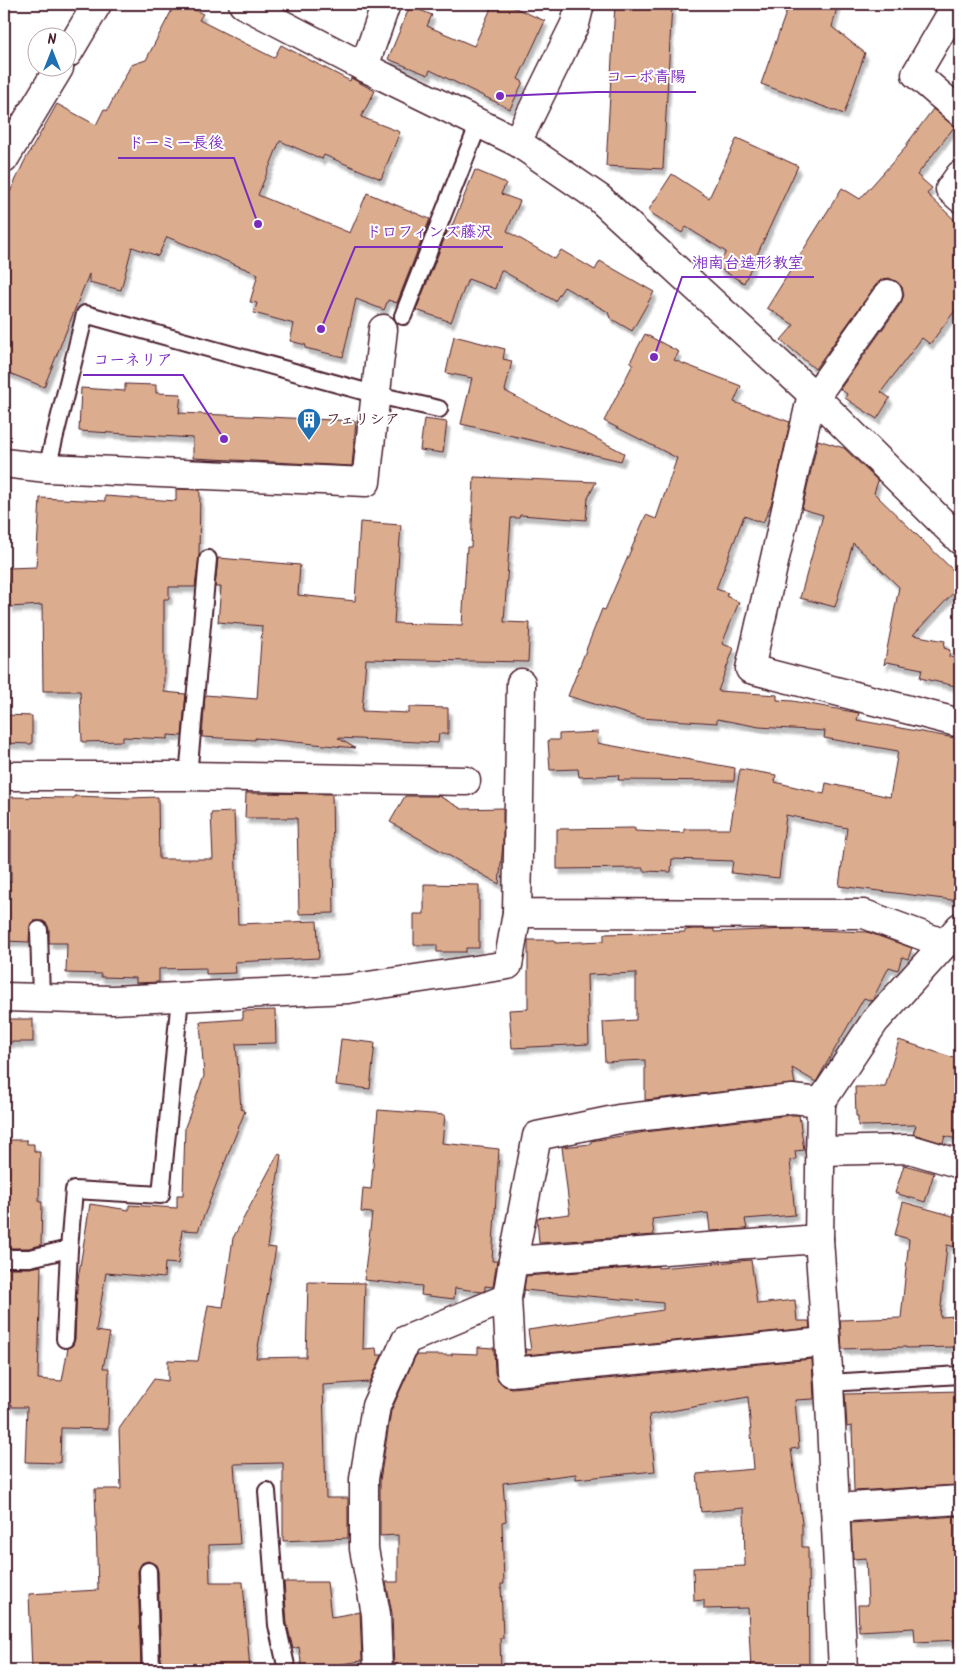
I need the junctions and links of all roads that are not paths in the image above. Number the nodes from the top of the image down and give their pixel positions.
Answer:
1 (97, 4) edge
2 (243, 4) edge
3 (386, 4) edge
4 (580, 4) edge
5 (957, 4) edge
6 (78, 36) edge
7 (364, 67) junction
8 (52, 78) edge
9 (960, 112) edge
10 (479, 123) junction
11 (11, 135) edge
12 (517, 142) junction
13 (4, 160) edge
14 (960, 175) edge
15 (960, 198) edge
16 (888, 294) dead end
17 (393, 322) joint
18 (377, 395) junction
19 (814, 396) junction
20 (439, 409) dead end
21 (4, 463) edge
22 (47, 468) junction
23 (960, 540) edge
24 (208, 559) dead end
25 (522, 683) dead end
26 (960, 723) edge
27 (4, 776) edge
28 (188, 776) junction
29 (466, 781) dead end
30 (517, 913) junction
31 (39, 930) dead end
32 (953, 936) edge
33 (4, 997) edge
34 (180, 997) junction
35 (40, 998) junction
36 (821, 1102) junction
37 (820, 1151) junction
38 (960, 1164) edge
39 (819, 1239) junction
40 (69, 1249) junction
41 (4, 1258) edge
42 (513, 1261) junction
43 (507, 1298) junction
44 (65, 1339) dead end
45 (825, 1342) junction
46 (960, 1375) edge
47 (829, 1383) junction
48 (267, 1492) dead end
49 (960, 1500) edge
50 (835, 1508) junction
51 (148, 1571) dead end
52 (151, 1670) edge
53 (287, 1670) edge
54 (378, 1670) edge
55 (844, 1670) edge

1 - 6 street
2 - 7 street
3 - 7 street
4 - 12 street
5 - 9 street
7 - 10 street
8 - 11 street
10 - 12 street
10 - 17 lane
11 - 13 street
12 - 19 street
14 - 15 street
16 - 19 street
17 - 18 street
18 - 20 lane
18 - 22 street
18 - 22 lane
19 - 23 street
19 - 26 street
21 - 22 street
24 - 28 lane
25 - 30 street
27 - 28 street
28 - 29 street
30 - 32 street
30 - 34 street
31 - 35 lane
32 - 36 street
33 - 35 street
34 - 35 street
34 - 40 lane
36 - 37 street
36 - 42 street
37 - 38 street
37 - 39 street
39 - 42 street
39 - 45 street
40 - 41 lane
40 - 44 lane
42 - 43 street
43 - 45 street
43 - 54 street
45 - 47 street
46 - 47 lane
47 - 50 street
48 - 53 lane
49 - 50 street
50 - 55 street
51 - 52 lane

